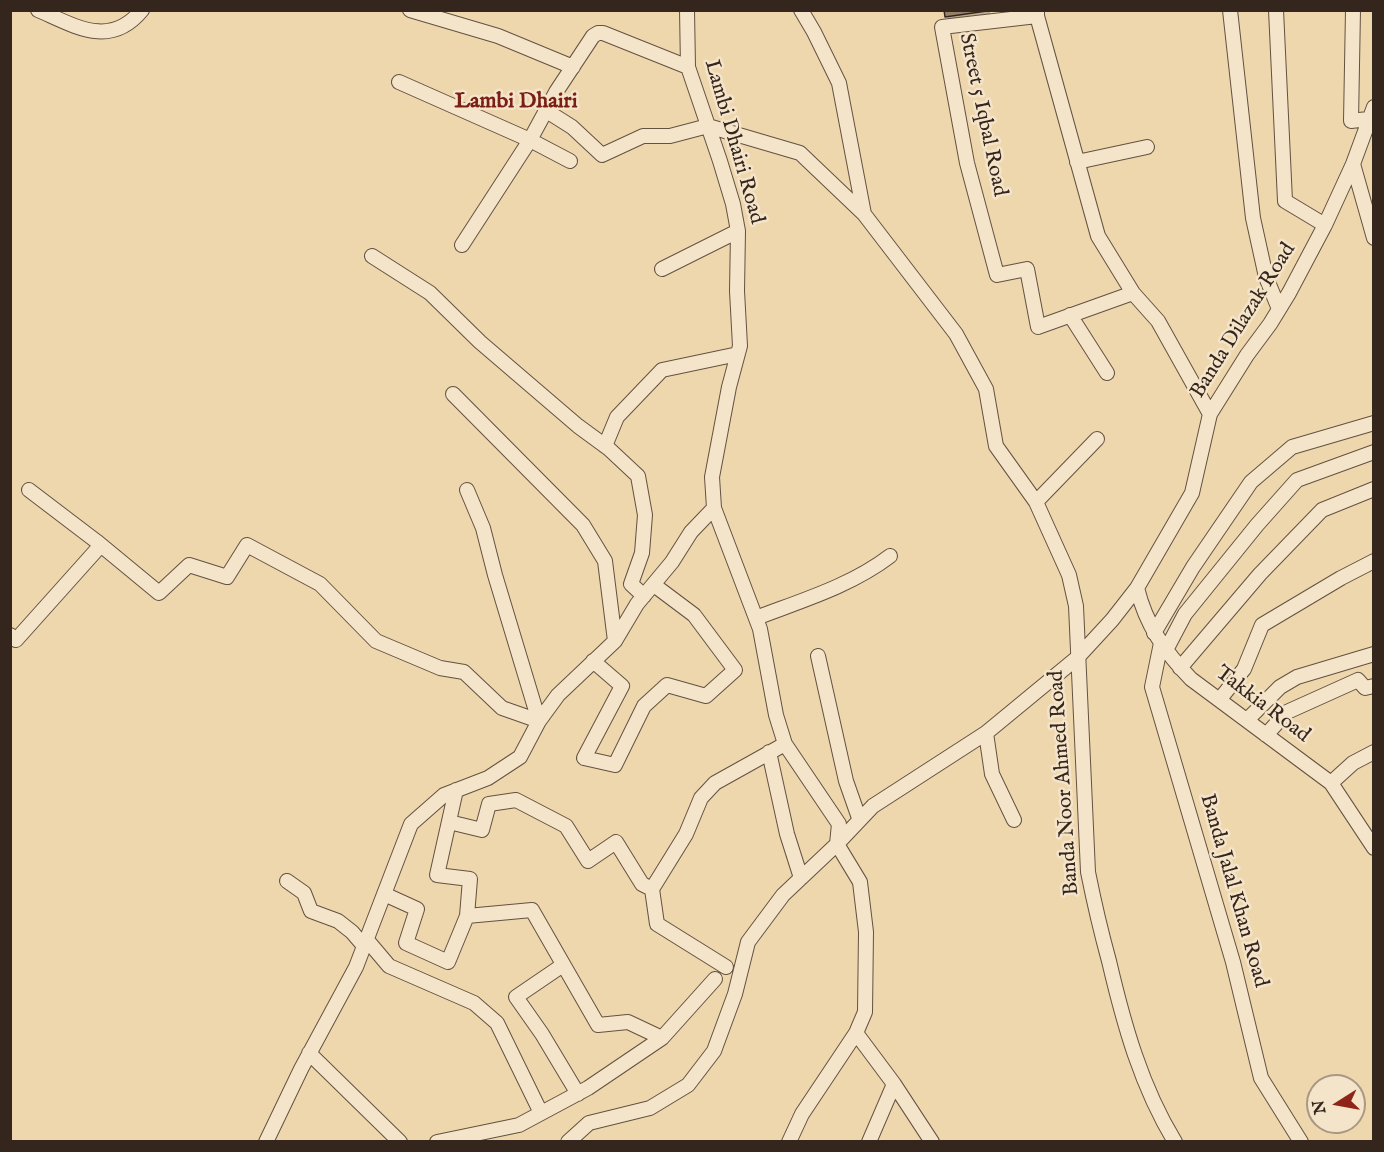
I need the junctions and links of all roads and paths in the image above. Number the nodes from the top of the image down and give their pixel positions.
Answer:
1 (38, 10) edge
2 (142, 10) edge
3 (410, 10) edge
4 (687, 10) edge
5 (801, 10) edge
6 (1230, 10) edge
7 (1276, 10) edge
8 (1353, 10) edge
9 (1037, 13) edge
10 (573, 67) junction
11 (688, 67) junction
12 (399, 82) dead end
13 (545, 110) junction
14 (1371, 113) edge
15 (708, 126) junction
16 (530, 140) junction
17 (1147, 147) dead end
18 (570, 161) dead end
19 (1077, 162) junction
20 (1353, 164) junction
21 (864, 214) junction
22 (1326, 225) junction
23 (738, 231) junction
24 (1374, 238) edge
25 (462, 245) dead end
26 (372, 256) dead end
27 (662, 269) dead end
28 (1133, 293) junction
29 (1279, 309) junction
30 (1070, 315) junction
31 (738, 354) junction
32 (1107, 373) dead end
33 (453, 394) dead end
34 (1210, 414) junction
35 (1374, 423) edge
36 (1097, 439) dead end
37 (605, 446) junction
38 (1374, 452) edge
39 (1374, 489) edge
40 (28, 490) dead end
41 (467, 490) dead end
42 (1036, 502) junction
43 (714, 508) junction
44 (101, 545) junction
45 (890, 556) dead end
46 (1374, 561) edge
47 (654, 585) junction
48 (1137, 588) junction
49 (644, 596) junction
50 (756, 618) junction
51 (10, 635) edge
52 (615, 641) junction
53 (1160, 642) junction
54 (1374, 654) edge
55 (818, 656) dead end
56 (1077, 658) junction
57 (593, 662) junction
58 (1180, 668) junction
59 (1374, 686) edge
60 (1220, 699) junction
61 (1247, 720) junction
62 (539, 721) junction
63 (986, 734) junction
64 (1266, 735) junction
65 (785, 744) junction
66 (769, 752) junction
67 (1374, 752) edge
68 (1332, 783) junction
69 (456, 790) junction
70 (859, 818) junction
71 (1014, 820) dead end
72 (449, 822) junction
73 (837, 844) junction
74 (1374, 848) edge
75 (801, 878) junction
76 (288, 881) dead end
77 (652, 889) junction
78 (384, 894) junction
79 (467, 916) junction
80 (365, 943) junction
81 (563, 965) junction
82 (726, 967) dead end
83 (715, 980) dead end
84 (856, 1033) junction
85 (662, 1038) junction
86 (309, 1053) junction
87 (894, 1084) junction
88 (578, 1094) junction
89 (541, 1113) junction
90 (266, 1142) edge
91 (400, 1142) edge
92 (437, 1142) edge
93 (568, 1142) edge
94 (789, 1142) edge
95 (869, 1142) edge
96 (932, 1142) edge
97 (1175, 1142) edge
98 (1301, 1142) edge

1 - 2 street
3 - 10 street
4 - 11 street, Lambi Dhairi Road
5 - 21 street
6 - 29 street
7 - 22 street
8 - 14 street
9 - 19 street
9 - 30 street, Street 5 Iqbal Road
10 - 11 street
10 - 13 street
11 - 15 street, Lambi Dhairi Road
12 - 16 street
13 - 15 street
13 - 16 street
14 - 20 street, Banda Dilazak Road
15 - 21 street, Banda Noor Ahmed Road
15 - 23 street, Lambi Dhairi Road
16 - 18 street
16 - 25 street
17 - 19 street
19 - 28 street
20 - 22 street, Banda Dilazak Road
20 - 24 street
21 - 42 street, Banda Noor Ahmed Road
22 - 29 street, Banda Dilazak Road
23 - 27 street
23 - 31 street, Lambi Dhairi Road
26 - 37 street
28 - 30 street
28 - 34 street
29 - 34 street, Banda Dilazak Road
30 - 32 street
31 - 37 street
31 - 43 street, Lambi Dhairi Road
33 - 52 street
34 - 48 street, Banda Dilazak Road
35 - 53 street
36 - 42 street
37 - 49 street
38 - 53 street
39 - 58 street
40 - 44 street
41 - 62 street
42 - 56 street, Banda Noor Ahmed Road
43 - 47 street
43 - 50 street, Lambi Dhairi Road
44 - 51 street
44 - 62 street
45 - 50 street
46 - 60 street
47 - 49 street
47 - 57 street
48 - 53 street, Takkia Road
48 - 56 street, Banda Dilazak Road
49 - 52 street
50 - 65 street, Lambi Dhairi Road
52 - 57 street
53 - 58 street, Takkia Road
53 - 98 street, Banda Jalal Khan Road
54 - 61 street
55 - 70 street
56 - 63 street, Banda Dilazak Road
56 - 97 street, Banda Noor Ahmed Road
57 - 62 street
58 - 60 street, Takkia Road
59 - 64 street
60 - 61 street, Takkia Road
61 - 64 street, Takkia Road
62 - 69 street
63 - 70 street, Banda Dilazak Road
63 - 71 street
64 - 68 street, Takkia Road
65 - 66 street
65 - 73 street, Lambi Dhairi Road
66 - 75 street
66 - 77 street
67 - 68 street
68 - 74 street, Takkia Road
69 - 72 street
69 - 78 street
70 - 73 street, Banda Dilazak Road
72 - 77 street
72 - 79 street
73 - 75 street, Banda Dilazak Road
73 - 84 street
75 - 93 street, Banda Dilazak Road
76 - 80 street
77 - 82 street
78 - 79 street
78 - 80 street
79 - 81 street
80 - 86 street
80 - 89 street
81 - 85 street
81 - 88 street
83 - 85 street
84 - 87 street
84 - 94 street
85 - 88 street
86 - 90 street
86 - 91 street
87 - 95 street
87 - 96 street
88 - 89 street
89 - 92 street

